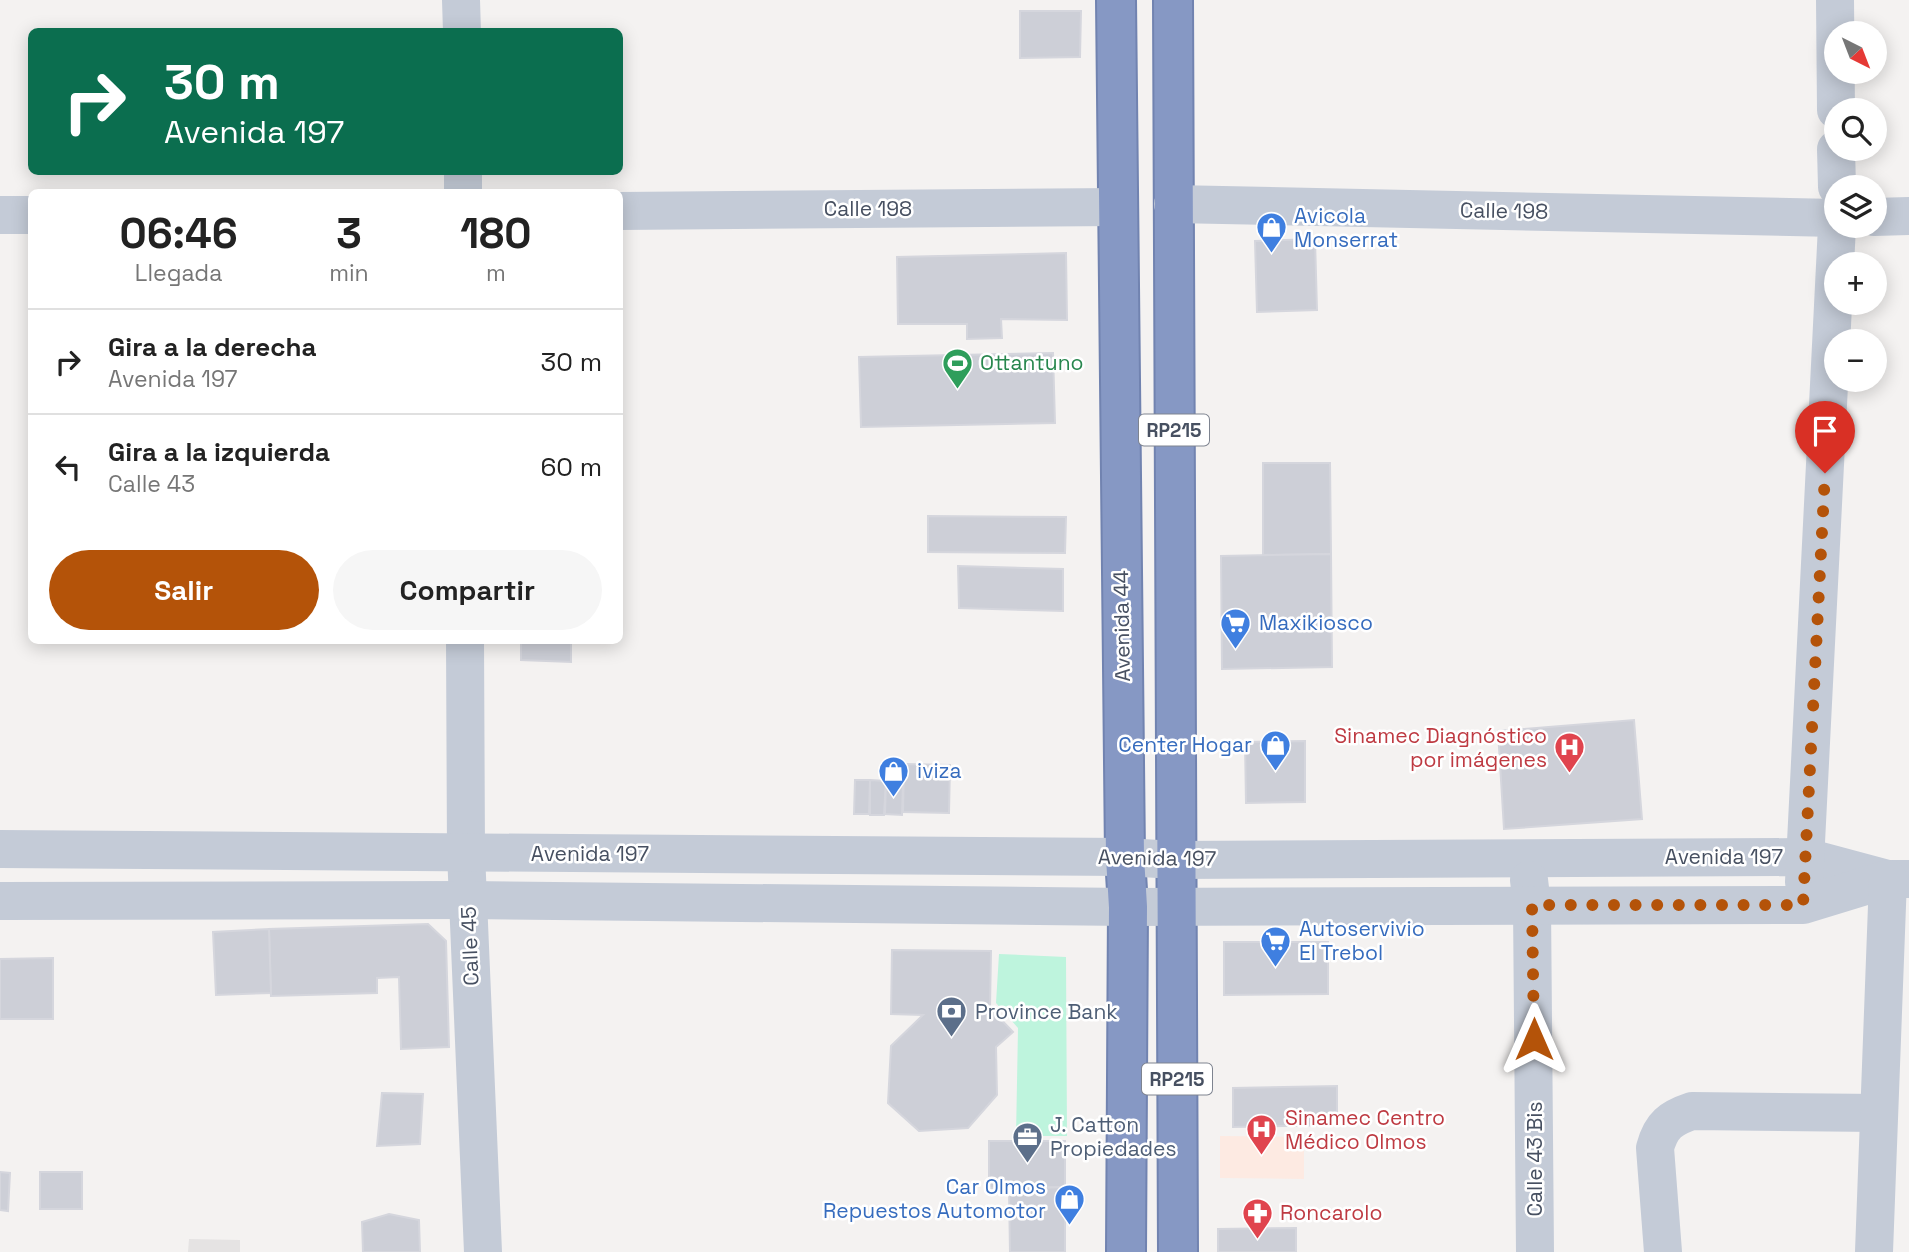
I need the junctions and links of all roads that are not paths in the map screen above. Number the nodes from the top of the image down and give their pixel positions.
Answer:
1 (461, 0) edge
2 (1116, 0) edge
3 (1173, 0) edge
4 (1835, 0) edge
5 (461, 28) edge
6 (1836, 98) edge
7 (1173, 204) junction
8 (1117, 207) junction
9 (623, 211) edge
10 (0, 215) edge
11 (28, 215) edge
12 (1909, 216) edge
13 (1887, 217) edge
14 (1824, 218) edge
15 (1836, 238) edge
16 (465, 644) edge
17 (0, 849) edge
18 (466, 853) junction
19 (1125, 857) junction
20 (1527, 857) junction
21 (1806, 857) junction
22 (1175, 860) junction
23 (1899, 879) edge
24 (469, 900) junction
25 (0, 901) edge
26 (1532, 905) junction
27 (1803, 905) junction
28 (1176, 906) junction
29 (1128, 907) junction
30 (1895, 1044) edge
31 (1879, 1113) junction
32 (483, 1252) edge
33 (1126, 1252) edge
34 (1178, 1252) edge
35 (1535, 1252) edge
36 (1663, 1252) edge
37 (1874, 1252) edge

1 - 5 street
2 - 8 highway, Avenida 44 / RP215
3 - 7 highway, RP215
4 - 6 street
7 - 14 street, Calle 198
7 - 22 highway, RP215
8 - 9 street, Calle 198
8 - 19 highway, Avenida 44 / RP215
10 - 11 street
12 - 13 street
15 - 21 street
16 - 18 street, Calle 45
17 - 18 street, Avenida 197
18 - 19 street, Avenida 197
18 - 24 street, Calle 45
19 - 22 street, Avenida 197
19 - 29 highway, Avenida 44 / RP215
20 - 21 street, Avenida 197
20 - 22 street, Avenida 197
20 - 26 street, Calle 43 Bis
21 - 23 street, Avenida 197
21 - 27 street
22 - 28 highway, RP215
23 - 27 street
23 - 30 street
24 - 25 street
24 - 29 street
24 - 32 street, Calle 45
26 - 27 street
26 - 28 street
26 - 35 street, Calle 43 Bis
28 - 29 street
28 - 34 highway, RP215
29 - 33 highway, Avenida 44 / RP215
30 - 31 street
31 - 36 street
31 - 37 street

